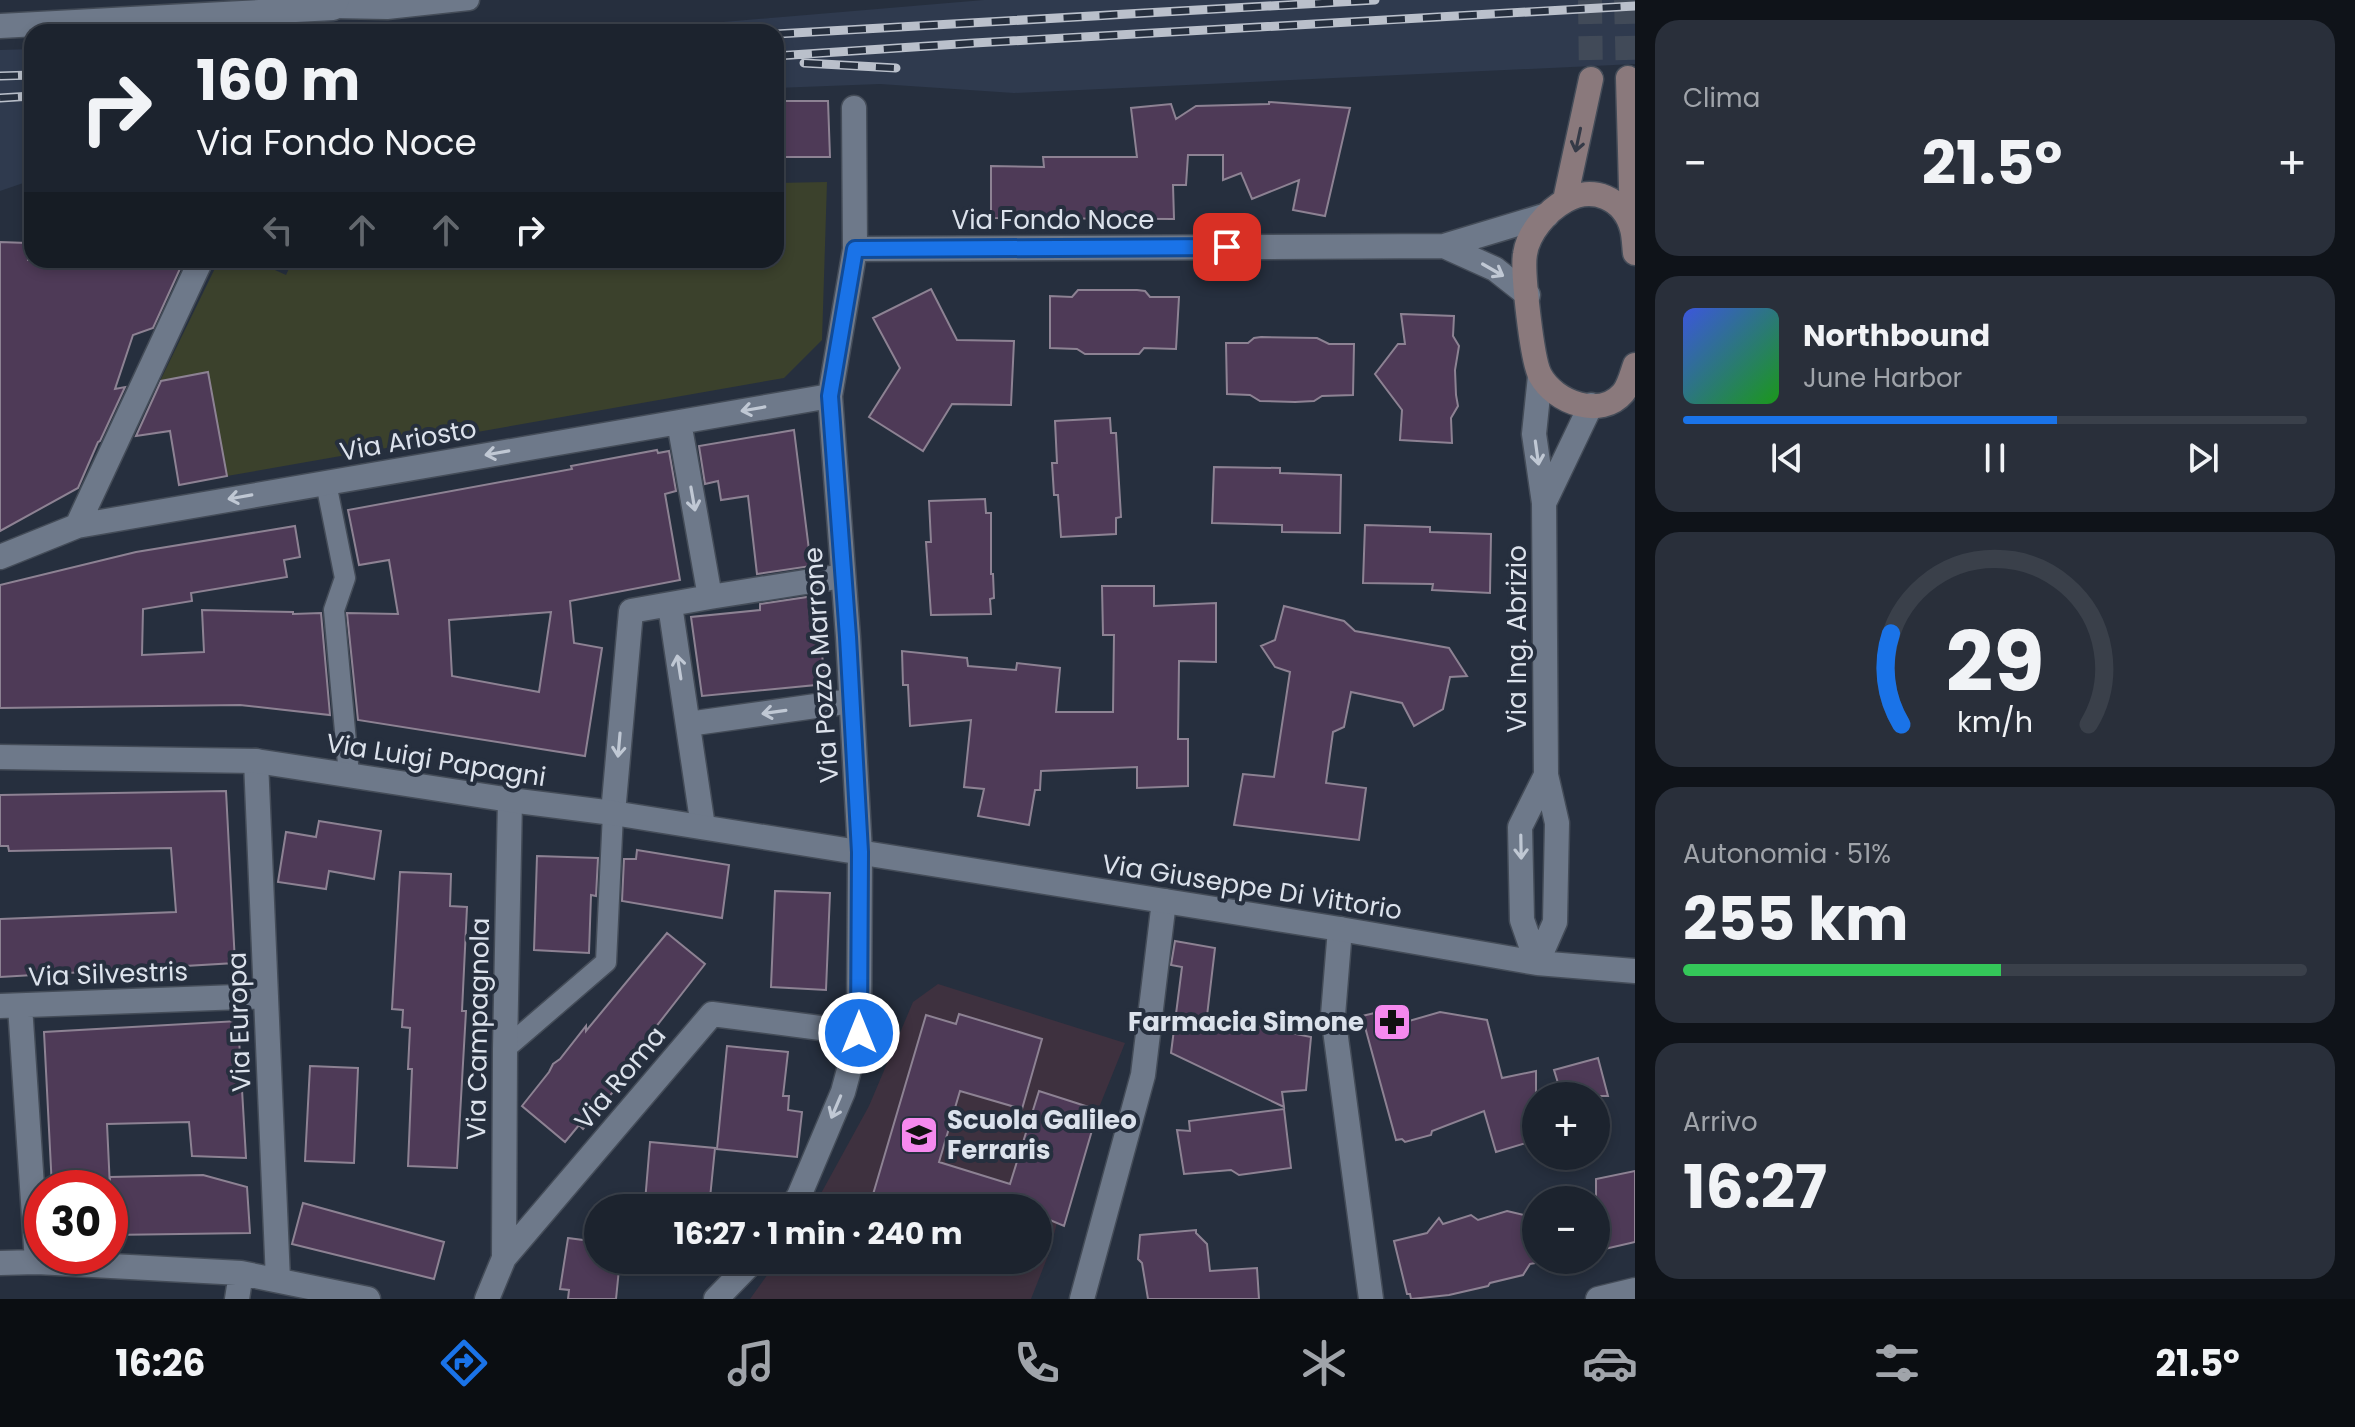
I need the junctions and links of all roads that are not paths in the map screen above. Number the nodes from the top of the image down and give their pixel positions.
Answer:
1 (469, 0) edge
2 (335, 4) edge
3 (24, 24) edge
4 (30, 24) edge
5 (0, 26) edge
6 (1628, 78) dead end
7 (1591, 79) tunnel mouth
8 (854, 108) dead end
9 (1556, 208) junction
10 (1632, 226) junction
11 (1444, 246) junction
12 (855, 249) junction
13 (1635, 253) edge
14 (197, 268) edge
15 (1528, 295) junction
16 (1635, 365) edge
17 (1540, 376) junction
18 (1630, 391) edge
19 (830, 396) junction
20 (1591, 405) junction
21 (679, 422) junction
22 (326, 483) junction
23 (1544, 503) junction
24 (77, 526) junction
25 (0, 557) edge
26 (843, 576) junction
27 (710, 597) junction
28 (670, 605) junction
29 (851, 701) junction
30 (688, 724) junction
31 (0, 757) edge
32 (256, 761) junction
33 (349, 775) junction
34 (1546, 775) junction
35 (510, 800) junction
36 (613, 813) junction
37 (703, 827) junction
38 (860, 852) junction
39 (1164, 901) junction
40 (1340, 929) junction
41 (1537, 963) junction
42 (1635, 971) edge
43 (266, 996) junction
44 (10, 1006) edge
45 (859, 1033) junction
46 (505, 1049) junction
47 (27, 1170) edge
48 (800, 1194) edge
49 (504, 1258) junction
50 (24, 1262) edge
51 (0, 1263) edge
52 (128, 1267) edge
53 (241, 1273) junction
54 (740, 1274) edge
55 (278, 1280) junction
56 (1635, 1290) edge
57 (237, 1299) edge
58 (368, 1299) edge
59 (487, 1299) edge
60 (716, 1299) edge
61 (1082, 1299) edge
62 (1371, 1299) edge
63 (1598, 1299) edge

1 - 2 lane
2 - 4 street
3 - 5 street
6 - 10 main road
7 -> 9 main road
8 - 12 street, Via Pozzo Marrone
9 - 10 main road
9 - 11 street, Via Fondo Noce
9 - 15 main road
10 - 13 main road
11 - 12 street, Via Fondo Noce
11 -> 15 street, Via Fondo Noce
12 - 19 street, Via Pozzo Marrone
14 - 24 street
15 - 17 main road
16 - 18 main road
17 - 20 main road
17 -> 23 street, Via Ing. Abrizio
18 - 20 main road
19 -> 21 street, Via Ariosto
19 - 26 street, Via Pozzo Marrone
20 - 23 street, Via Ing. Abrizio
21 -> 22 street, Via Ariosto
21 -> 27 street
22 -> 24 street, Via Ariosto
22 - 33 lane
23 - 34 street, Via Ing. Abrizio
24 - 25 street, Via Ariosto
26 - 27 street
26 - 29 street, Via Pozzo Marrone
27 - 28 street
30 -> 28 street
28 -> 36 street
29 -> 30 street
29 - 38 street, Via Pozzo Marrone
30 - 37 street
31 - 32 street, Via Luigi Papagni
32 - 33 street, Via Luigi Papagni
32 - 43 street, Via Europa
33 - 35 street, Via Luigi Papagni
34 - 41 street, Via Ing. Abrizio
34 -> 41 street, Via Ing. Abrizio
35 - 36 street, Via Luigi Papagni
35 - 46 street, Via Campagnola
36 - 37 street, Via Luigi Papagni
36 - 46 lane
37 - 38 street, Via Luigi Papagni
38 - 39 street, Via Giuseppe Di Vittorio
38 - 45 street, Via Pozzo Marrone
39 - 40 street, Via Giuseppe Di Vittorio
39 - 61 street
40 - 41 street, Via Giuseppe Di Vittorio
40 - 62 street
41 - 42 street, Via Giuseppe Di Vittorio
43 - 44 street, Via Silvestris
43 - 55 street, Via Europa
44 - 47 street
45 -> 48 street, Via Pozzo Marrone
45 - 49 street, Via Roma
46 - 49 street, Via Campagnola
49 - 59 street, Via Roma
50 - 51 street
52 - 53 street
53 - 55 street
53 - 57 street
54 - 60 street
55 - 58 street
56 - 63 street

